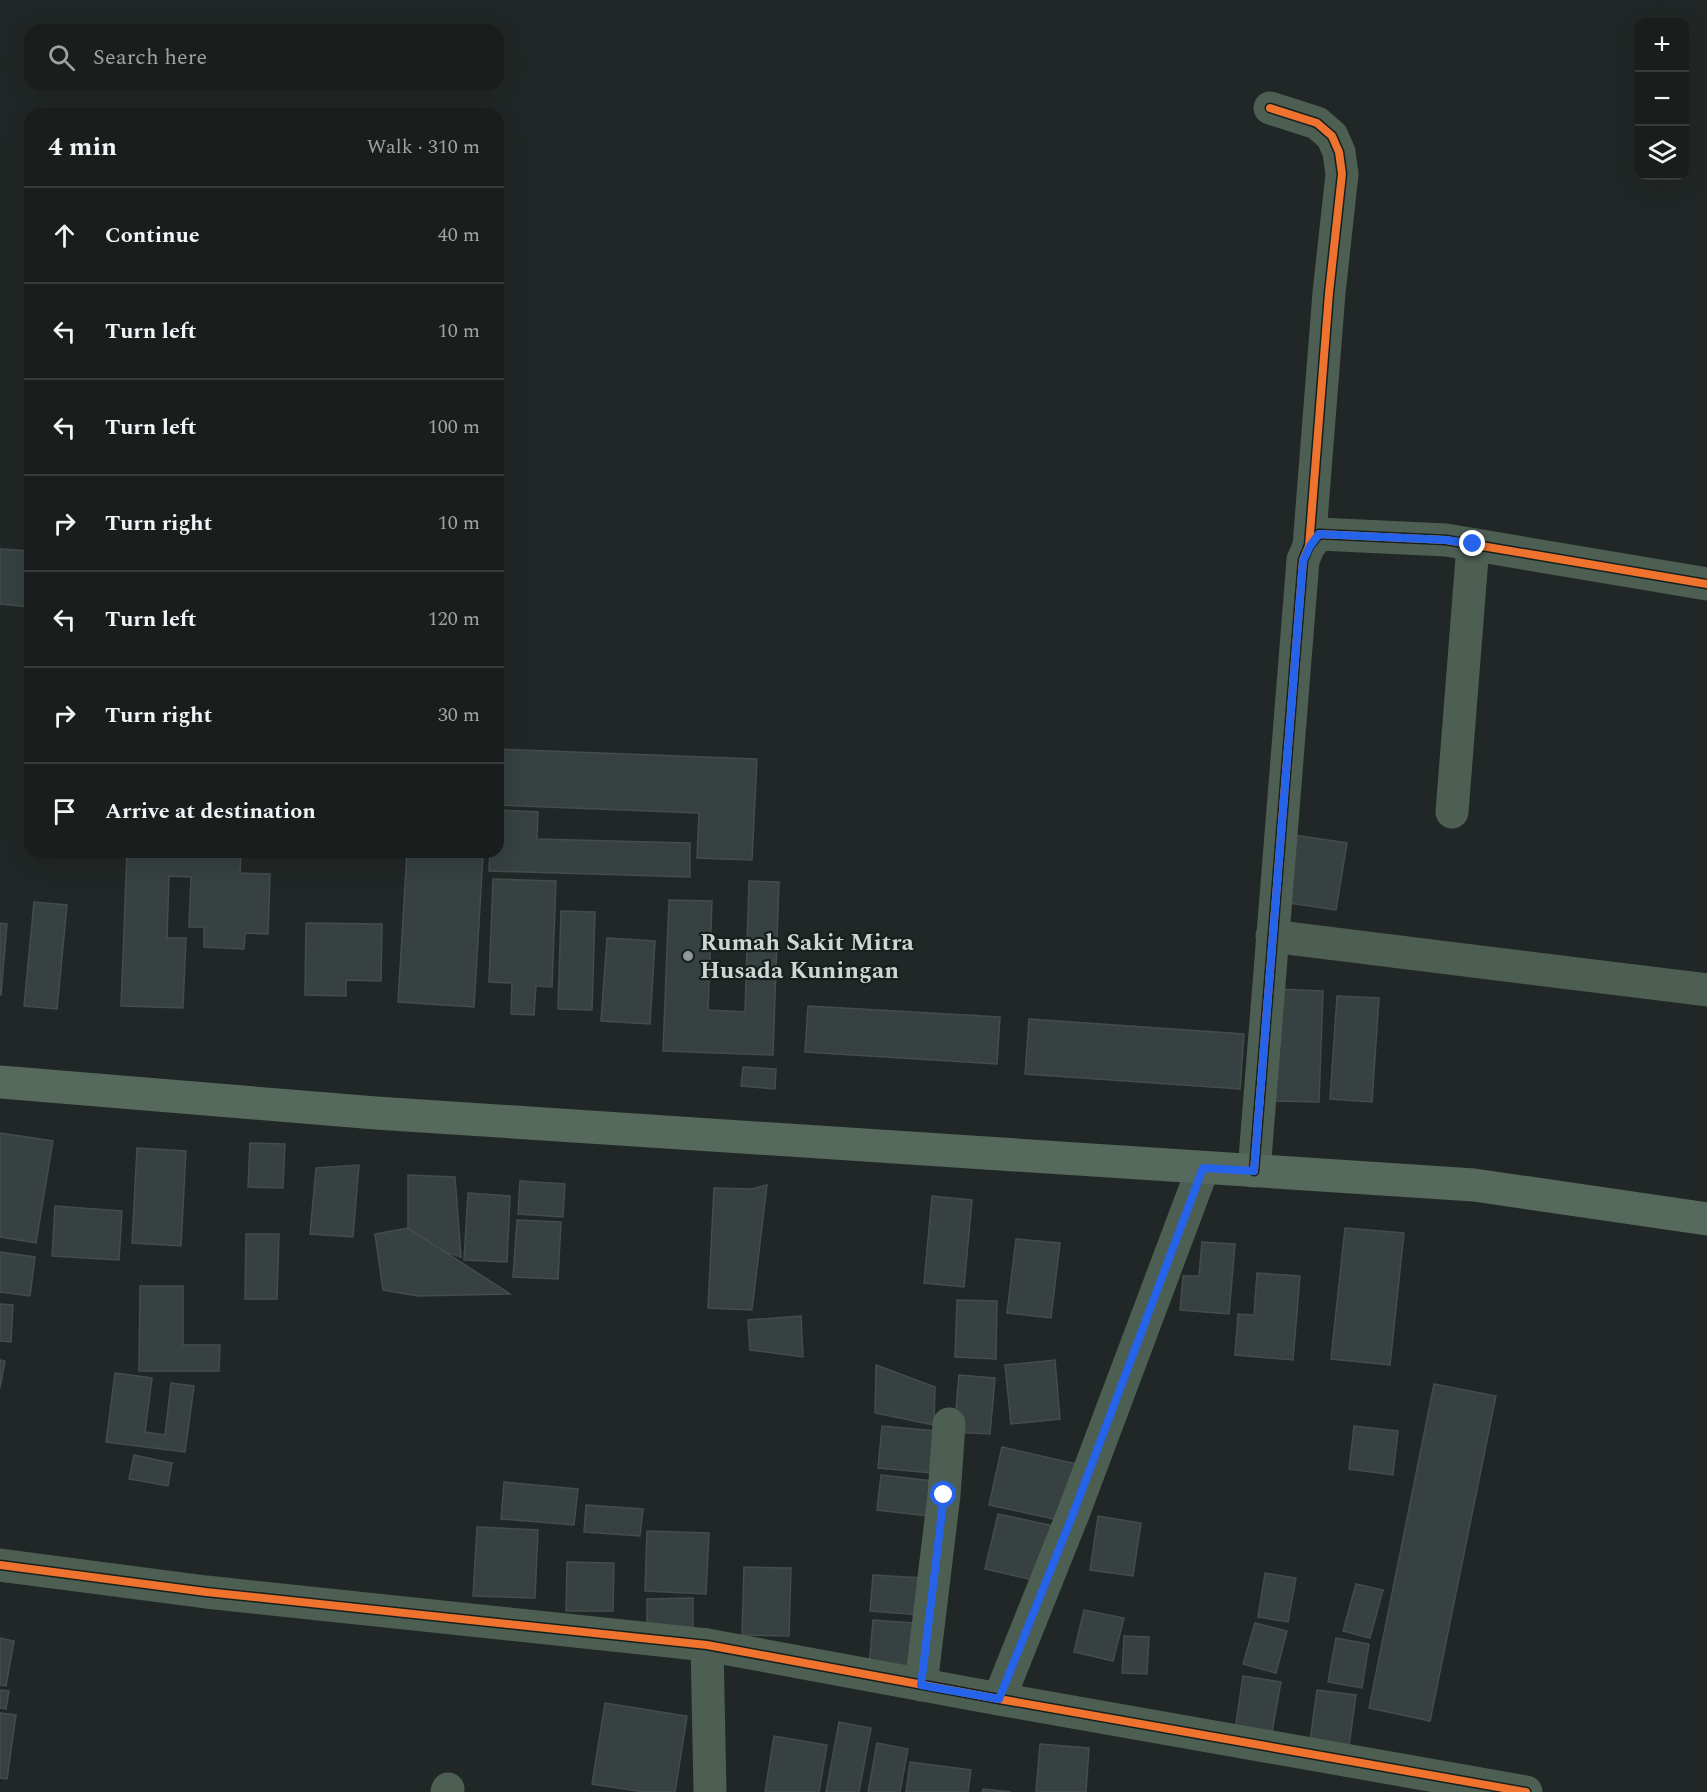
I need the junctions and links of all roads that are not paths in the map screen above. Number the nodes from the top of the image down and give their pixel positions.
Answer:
1 (1270, 108) dead end
2 (1473, 544) junction
3 (1310, 546) junction
4 (1707, 584) edge
5 (1452, 812) dead end
6 (1272, 936) junction
7 (1707, 990) edge
8 (0, 1082) edge
9 (1203, 1168) junction
10 (1254, 1171) junction
11 (1707, 1220) edge
12 (949, 1424) dead end
13 (0, 1565) edge
14 (707, 1646) junction
15 (921, 1685) junction
16 (999, 1699) junction
17 (710, 1792) edge
18 (1526, 1792) edge

1 - 3 street
2 - 3 street
2 - 4 street
2 - 5 street
3 - 6 street
6 - 7 street
6 - 10 street
8 - 9 main road
9 - 10 main road
9 - 16 street
10 - 11 main road
12 - 15 street
13 - 14 street
14 - 15 street
14 - 17 street
15 - 16 street
16 - 18 street

